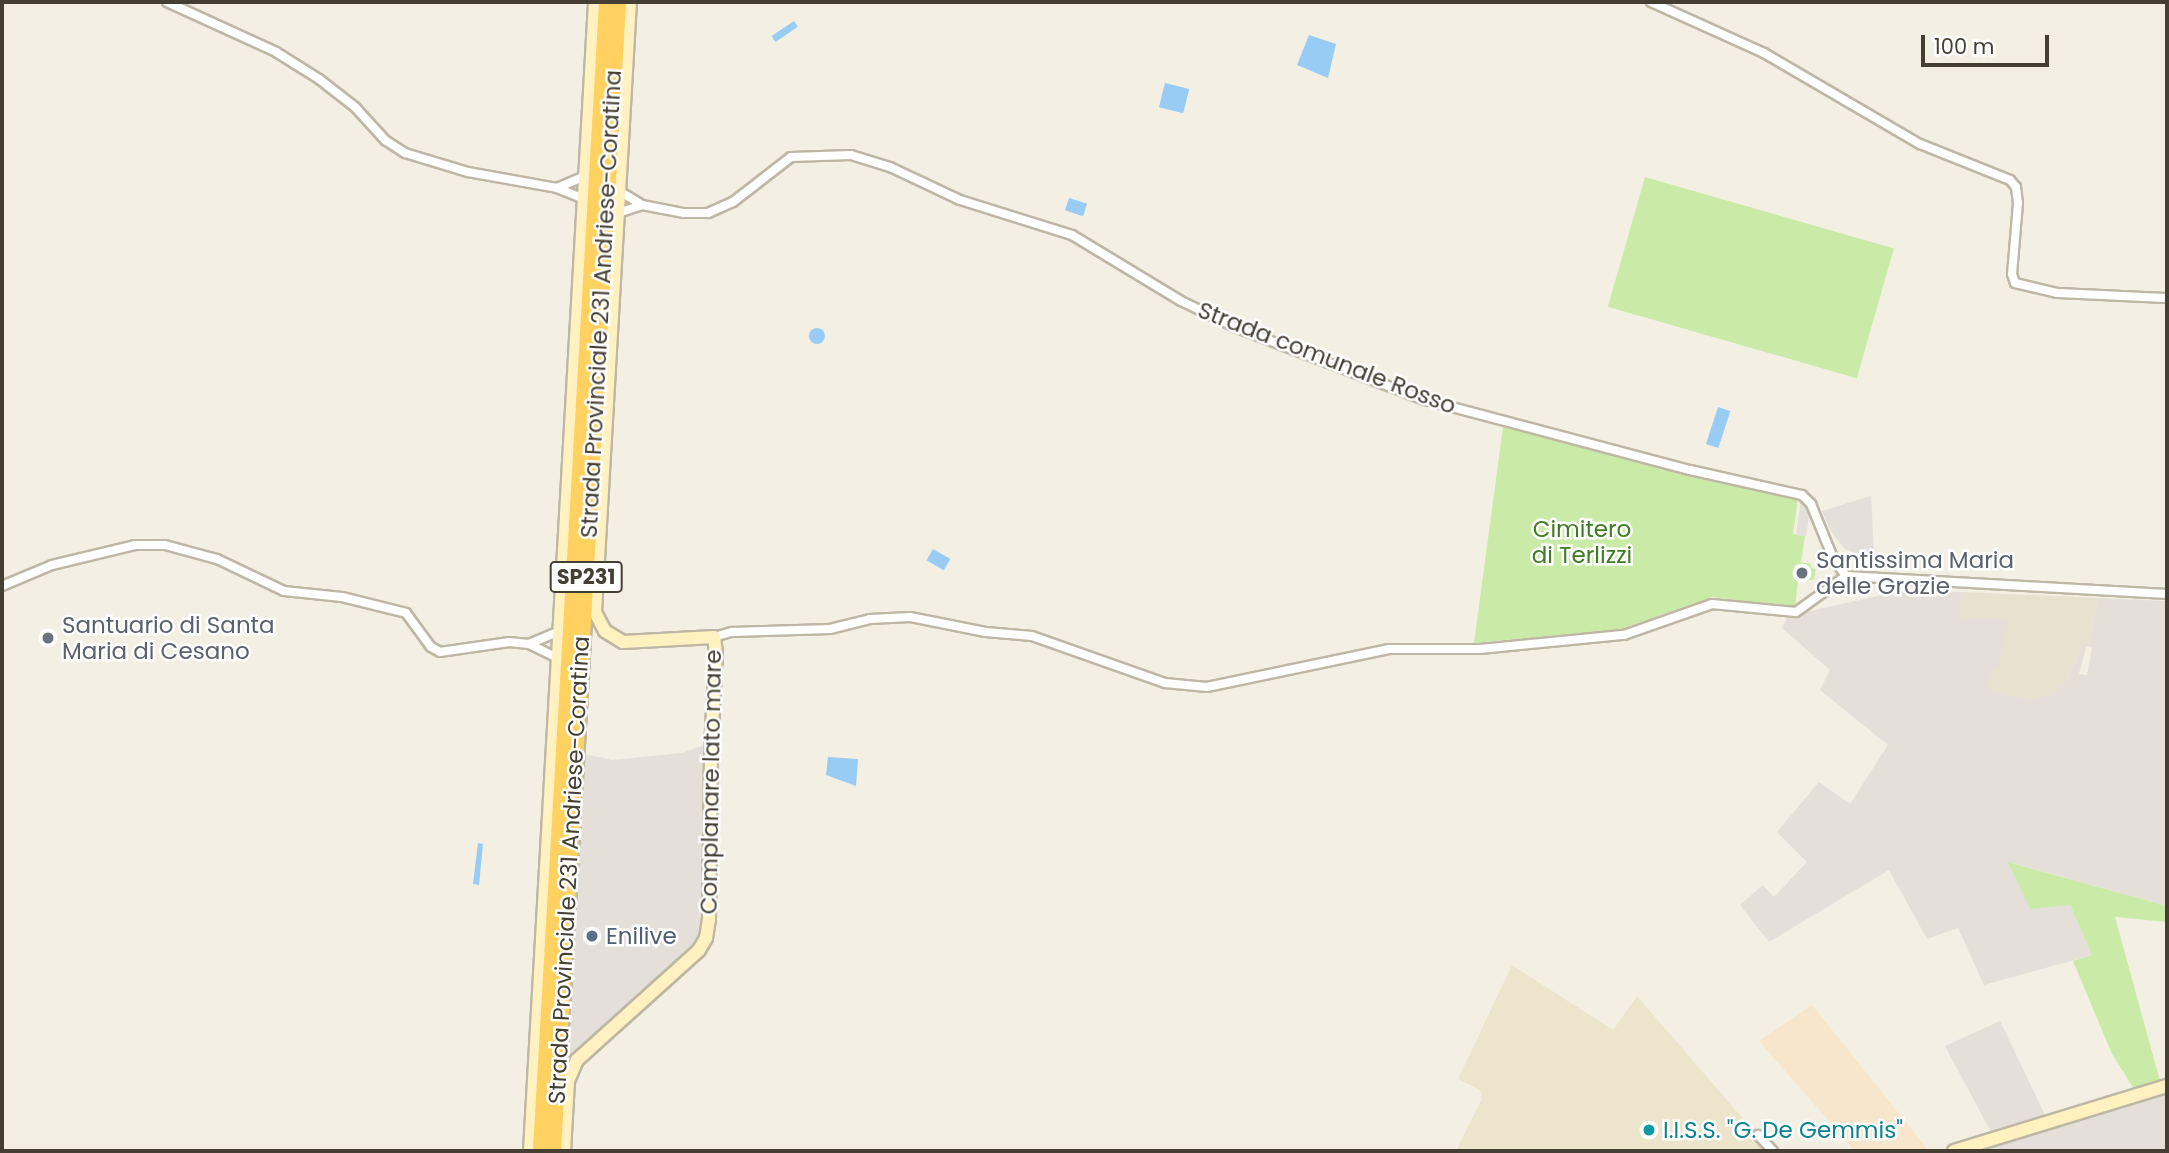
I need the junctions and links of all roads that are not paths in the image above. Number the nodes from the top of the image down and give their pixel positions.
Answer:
1 (167, 2) edge
2 (595, 2) edge
3 (607, 2) edge
4 (618, 2) edge
5 (630, 2) edge
6 (1651, 2) edge
7 (585, 176) junction
8 (557, 188) junction
9 (619, 191) junction
10 (584, 199) junction
11 (642, 205) junction
12 (618, 213) junction
13 (2167, 298) edge
14 (1846, 576) junction
15 (2, 586) edge
16 (2167, 594) edge
17 (559, 631) junction
18 (713, 637) junction
19 (529, 644) junction
20 (558, 658) junction
21 (2167, 1086) edge
22 (1758, 1135) dead end
23 (530, 1151) edge
24 (541, 1151) edge
25 (553, 1151) edge
26 (564, 1151) edge
27 (1773, 1151) edge
28 (1954, 1151) edge

1 - 8 street
2 - 7 street
3 - 24 highway, Strada Provinciale 231 Andriese-Coratina / SP231
4 - 25 highway, Strada Provinciale 231 Andriese-Coratina / SP231
5 - 9 street, Complanare lato mare
6 - 13 street
7 - 8 street
7 - 10 street
8 - 10 street
9 - 11 street, Strada comunale Rosso
9 - 12 street, Complanare lato mare
10 - 17 street
11 - 12 street, Strada comunale Rosso
11 - 14 street, Strada comunale Rosso
12 - 18 street, Complanare lato mare
14 - 16 street
14 - 18 street
15 - 19 street
17 - 19 street
17 - 20 street
18 - 26 street, Complanare lato mare
19 - 20 street
20 - 23 street
21 - 28 street
22 - 27 street

